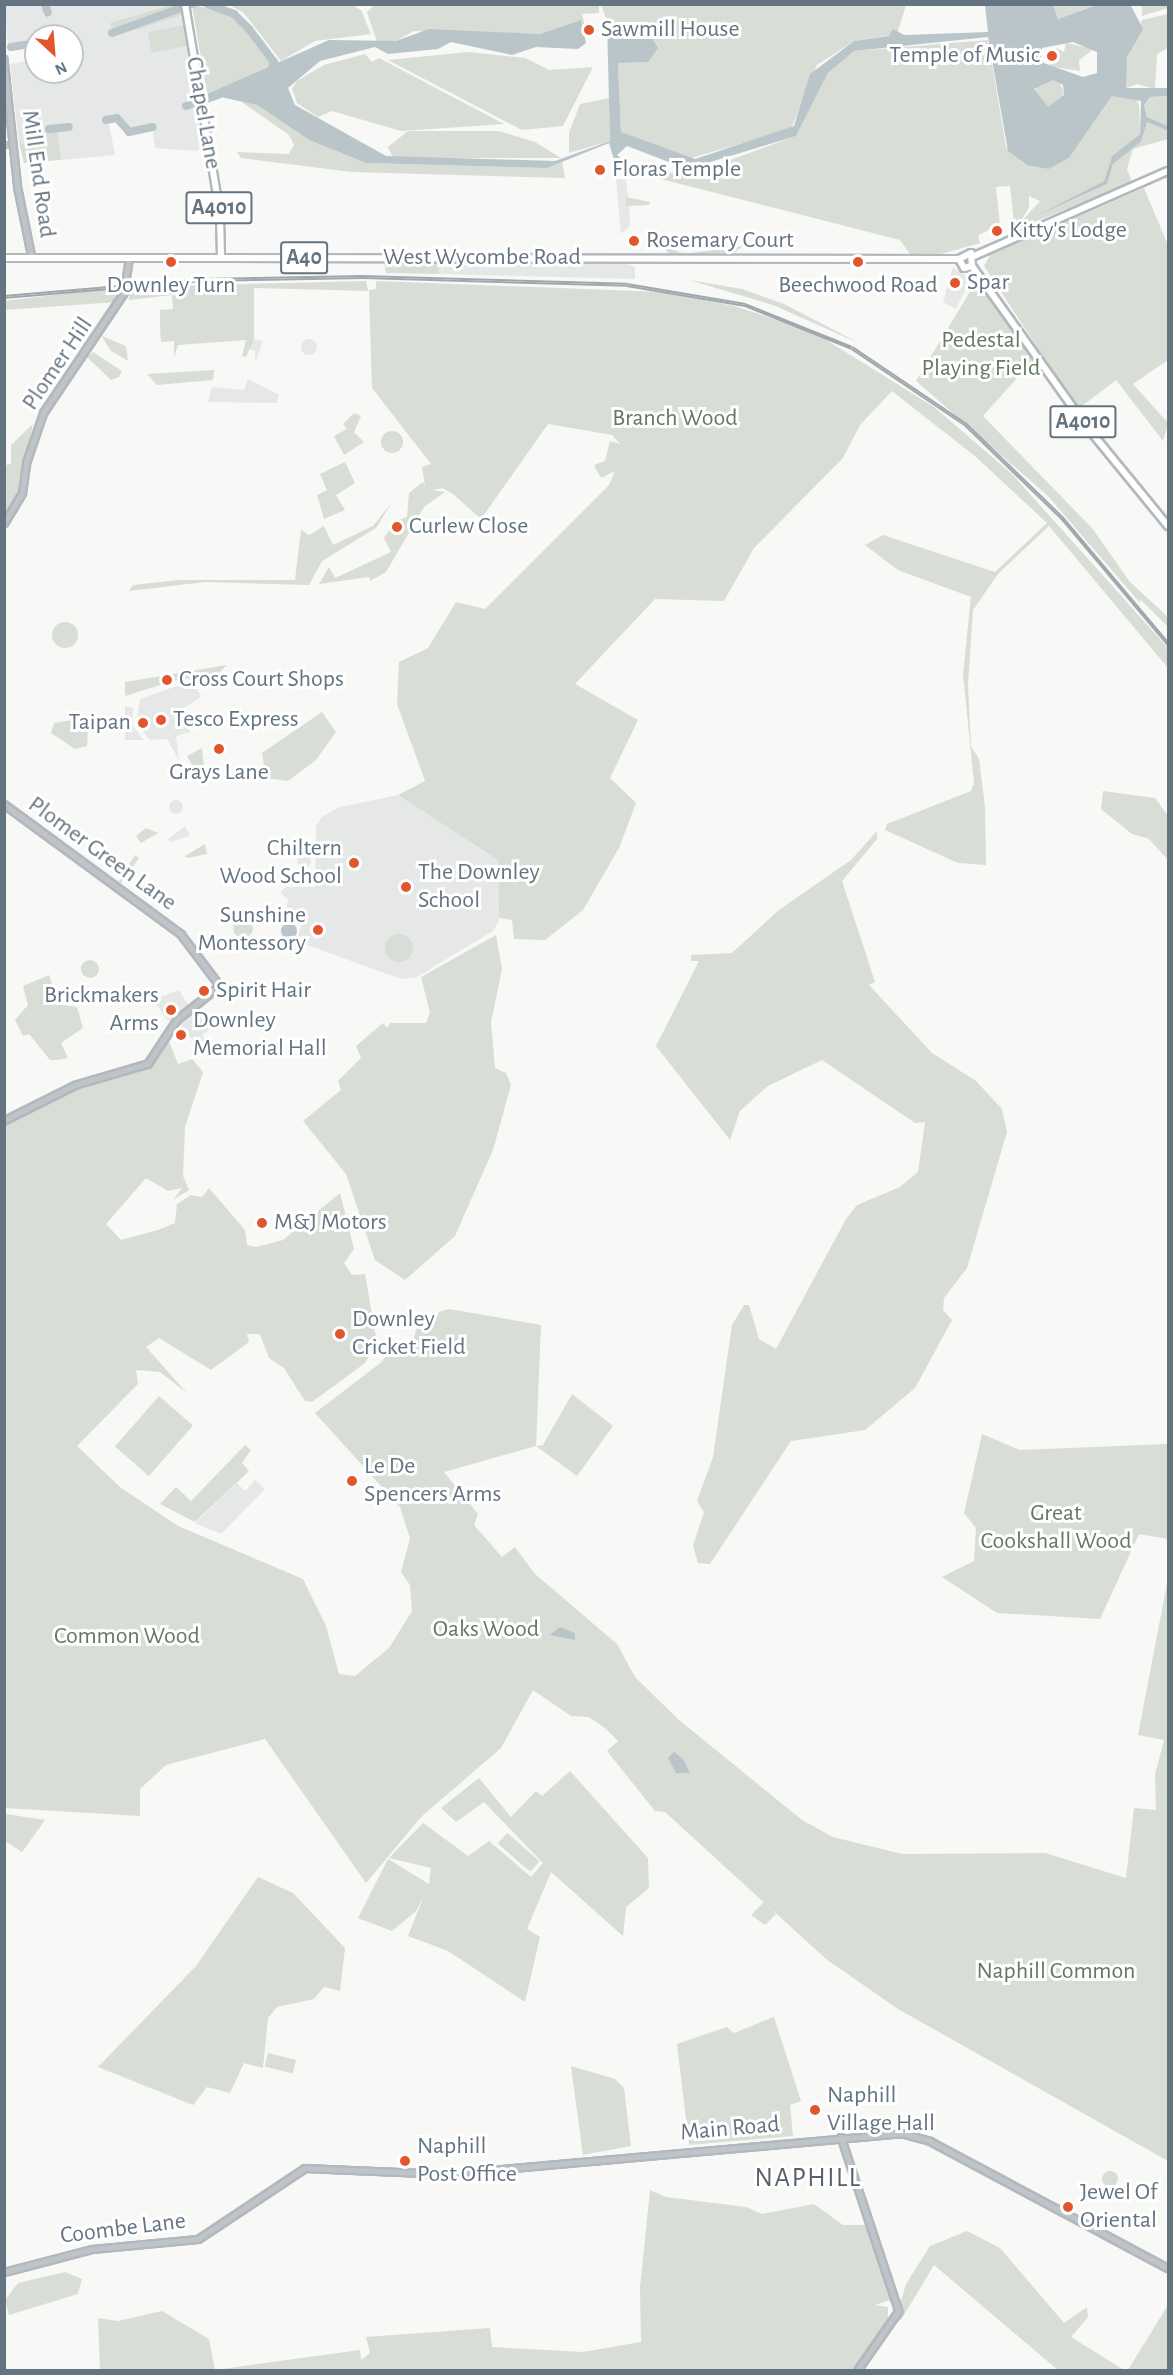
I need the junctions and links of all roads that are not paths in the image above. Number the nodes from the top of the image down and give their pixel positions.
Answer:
1 (185, 4) edge
2 (4, 59) edge
3 (1168, 171) edge
4 (974, 256) junction
5 (4, 258) edge
6 (32, 258) junction
7 (129, 258) junction
8 (221, 258) junction
9 (959, 259) junction
10 (972, 266) junction
11 (4, 523) edge
12 (1168, 526) edge
13 (4, 804) edge
14 (4, 1121) edge
15 (841, 2138) junction
16 (300, 2170) joint
17 (1168, 2268) edge
18 (4, 2272) edge
19 (858, 2370) edge

1 - 8 main road, Chapel Lane / A4010
2 - 6 street, Mill End Road
3 - 4 main road, A40
4 - 9 main road, A40
4 - 10 main road
5 - 6 main road, West Wycombe Road / A40
6 - 7 main road, West Wycombe Road / A40
7 - 8 main road, West Wycombe Road / A40
7 - 11 street, Plomer Hill, bridge
8 - 9 main road, West Wycombe Road / A40
9 - 10 main road, A40
10 - 12 main road, A4010
13 - 14 street, Plomer Green Lane
15 - 16 street, Main Road
15 - 17 street, Main Road
15 - 19 street
16 - 18 street, Coombe Lane

